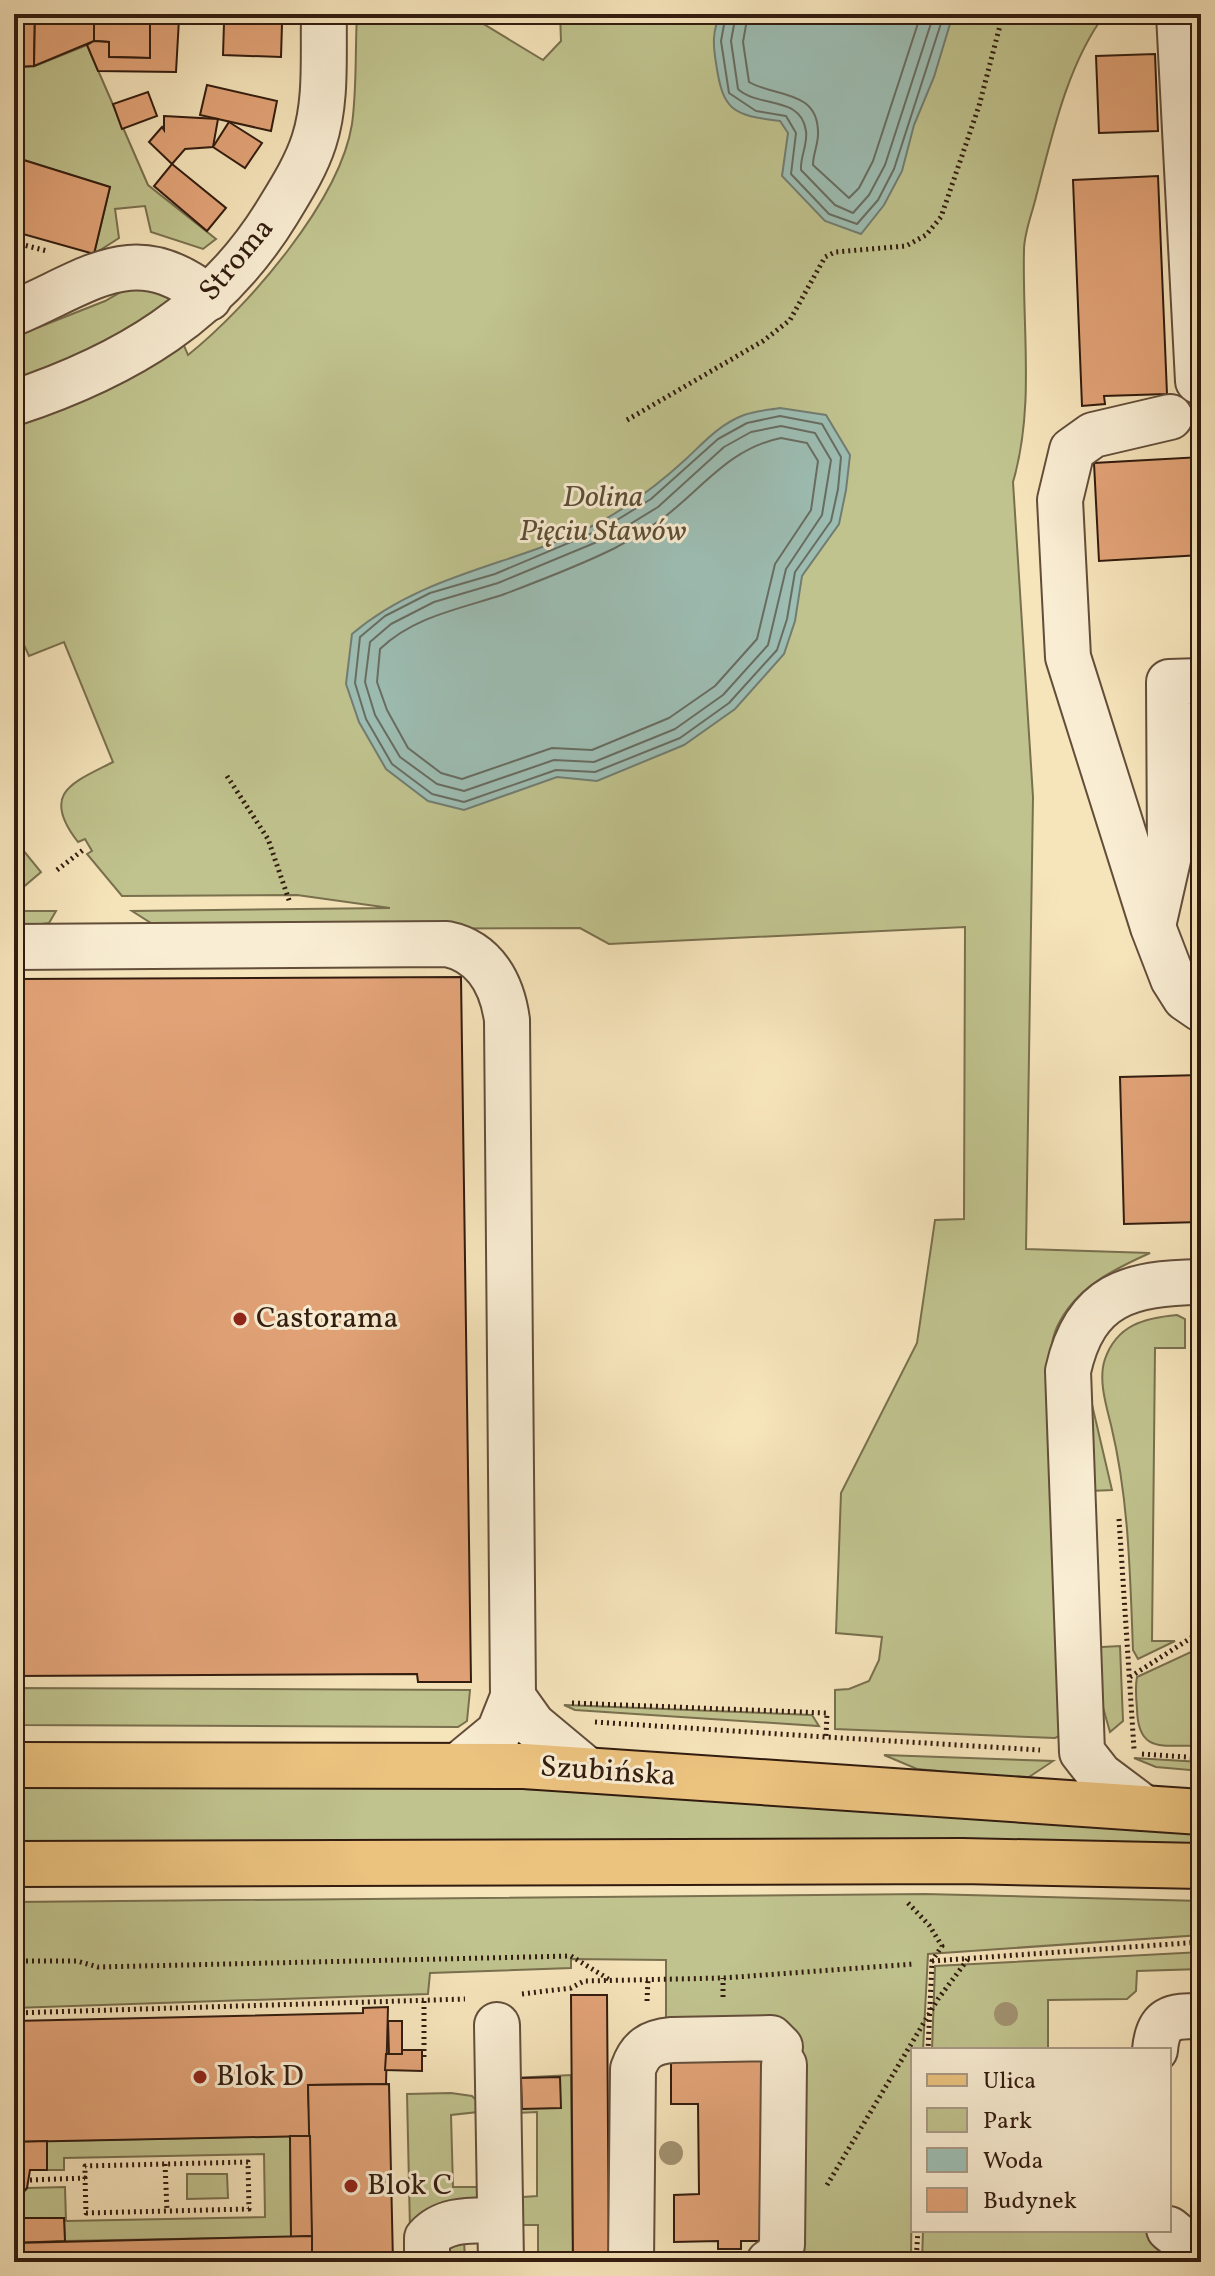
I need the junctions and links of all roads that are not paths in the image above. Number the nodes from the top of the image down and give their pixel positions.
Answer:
1 (324, 14) edge
2 (1179, 14) edge
3 (1191, 76) edge
4 (209, 298) junction
5 (14, 313) edge
6 (1193, 399) edge
7 (14, 403) edge
8 (1201, 681) edge
9 (1153, 927) junction
10 (14, 947) edge
11 (1201, 1009) edge
12 (1201, 1282) edge
13 (513, 1697) junction
14 (1082, 1752) junction
15 (14, 1765) edge
16 (459, 1765) junction
17 (587, 1770) junction
18 (1025, 1800) junction
19 (1144, 1808) junction
20 (1201, 1812) edge
21 (14, 1864) edge
22 (1201, 1866) edge
23 (482, 2012) road end
24 (1201, 2016) edge
25 (1155, 2048) edge
26 (1171, 2231) edge
27 (501, 2241) edge
28 (1201, 2255) edge
29 (427, 2262) edge
30 (631, 2262) edge
31 (769, 2262) edge

1 - 4 street, Stroma
2 - 3 street
3 - 6 street
4 - 5 street
4 - 7 street, Stroma
6 - 9 street
8 - 9 street
9 - 11 street
10 - 13 street
12 - 14 street
13 - 16 street
13 - 17 street
14 - 18 street
14 - 19 street
15 - 16 main road, Szubińska
16 - 17 main road, Szubińska
17 - 18 main road, Szubińska
18 - 19 main road, Szubińska
19 - 20 main road, Szubińska
21 - 22 main road
23 - 27 street
24 - 25 street
26 - 28 street
27 - 29 street
30 - 31 street

